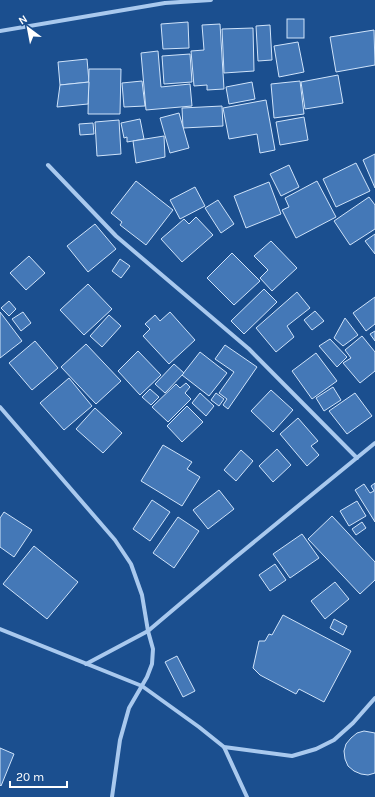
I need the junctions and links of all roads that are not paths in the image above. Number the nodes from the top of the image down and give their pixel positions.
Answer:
1 (211, 0) edge
2 (0, 31) edge
3 (48, 165) dead end
4 (0, 407) edge
5 (375, 443) edge
6 (357, 458) junction
7 (0, 629) edge
8 (148, 631) junction
9 (86, 664) junction
10 (142, 686) junction
11 (375, 698) edge
12 (224, 747) junction
13 (112, 797) edge
14 (247, 797) edge

1 - 2 street
3 - 6 street
4 - 8 street
5 - 6 street
6 - 8 street
7 - 9 street
8 - 9 street
8 - 10 street
9 - 10 street
10 - 12 street
10 - 13 street
11 - 12 street
12 - 14 street

